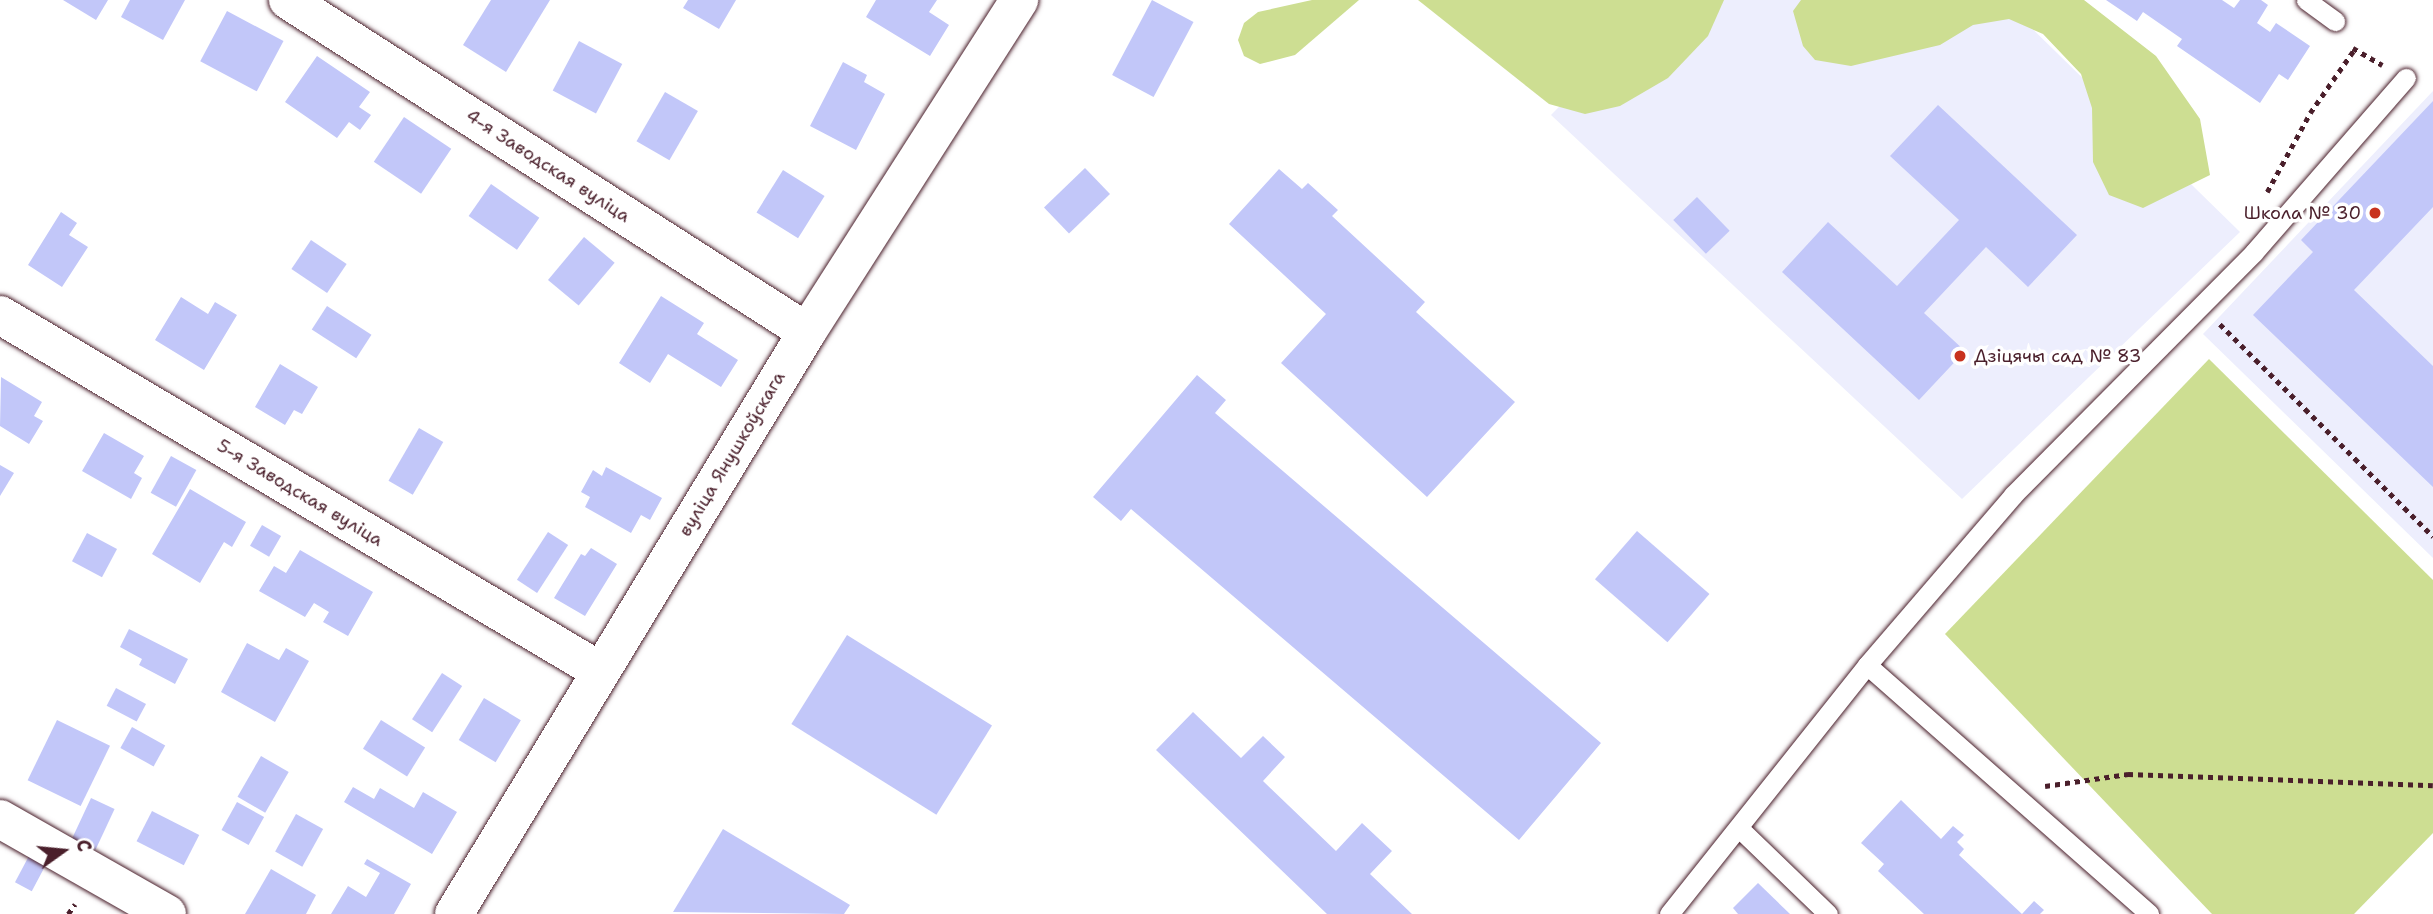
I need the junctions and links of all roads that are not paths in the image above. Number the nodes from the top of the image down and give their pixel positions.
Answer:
1 (288, 0) edge
2 (1019, 0) edge
3 (2306, 0) edge
4 (2336, 21) road end
5 (2406, 78) road end
6 (0, 315) edge
7 (807, 331) junction
8 (1867, 665) junction
9 (600, 671) junction
10 (0, 819) edge
11 (1740, 829) junction
12 (167, 914) edge
13 (454, 914) edge
14 (1669, 914) edge
15 (1828, 914) edge
16 (2149, 914) edge

1 - 7 street, 4-я Заводская вуліца
2 - 7 street, вуліца Янушкоўскага
3 - 4 lane
5 - 8 lane
6 - 9 street, 5-я Заводская вуліца
7 - 9 street, вуліца Янушкоўскага
8 - 11 lane
8 - 16 lane
9 - 13 street, вуліца Янушкоўскага
10 - 12 street
11 - 14 lane
11 - 15 lane

